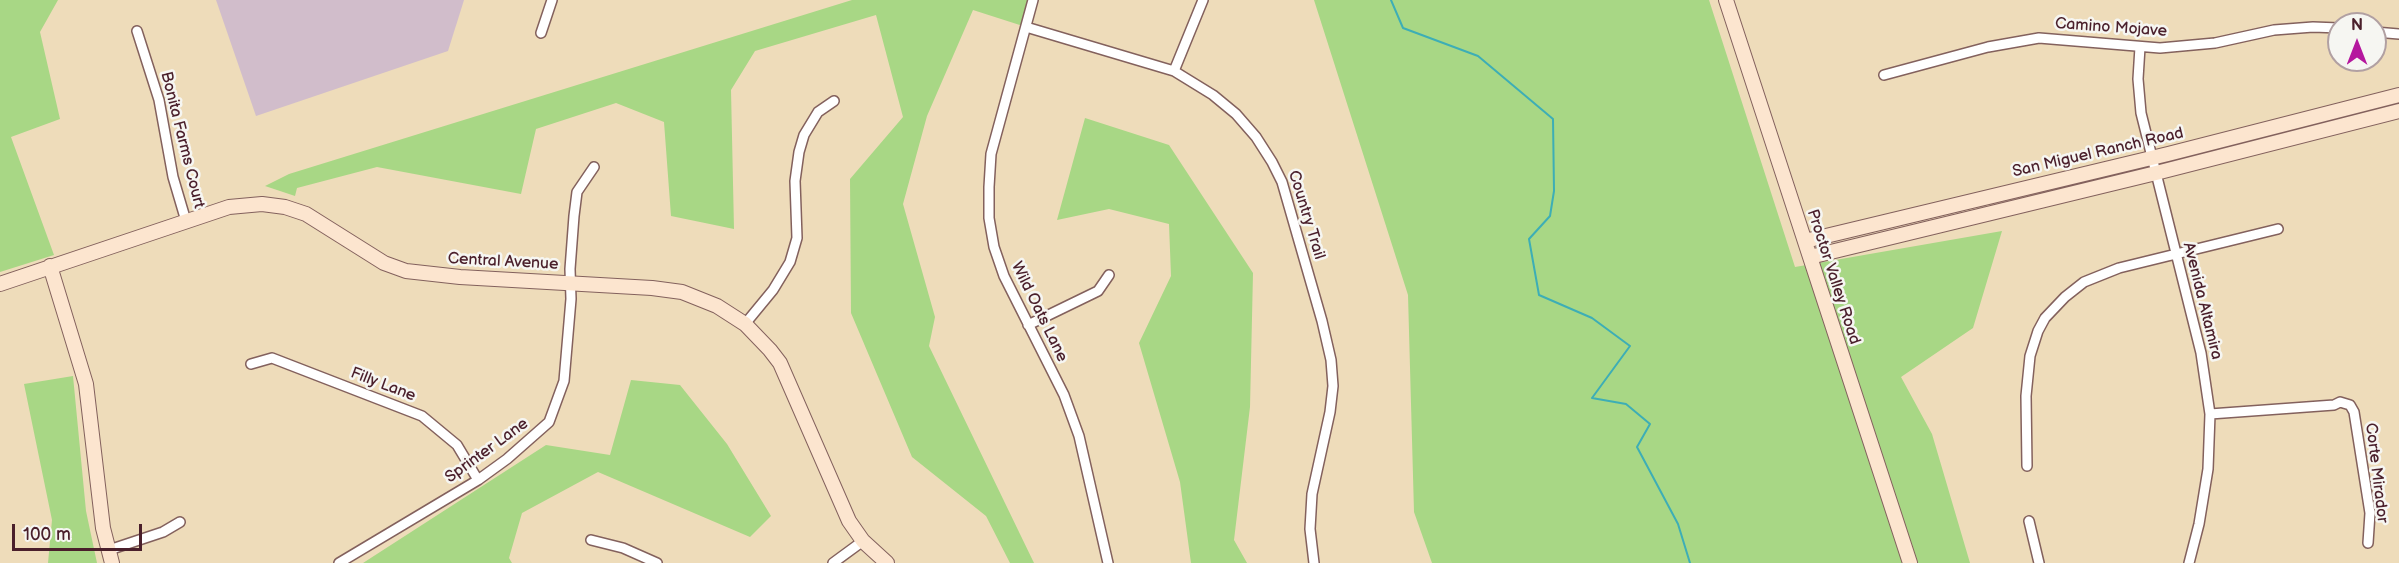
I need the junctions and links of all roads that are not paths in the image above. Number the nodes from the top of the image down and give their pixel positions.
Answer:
1 (552, 0) edge
2 (1033, 0) edge
3 (1203, 0) edge
4 (1726, 0) edge
5 (1026, 27) junction
6 (2327, 28) edge
7 (137, 31) dead end
8 (541, 33) dead end
9 (2140, 47) junction
10 (1174, 71) junction
11 (1884, 75) dead end
12 (2399, 95) edge
13 (834, 101) dead end
14 (2399, 111) edge
15 (2152, 156) junction
16 (594, 167) dead end
17 (2156, 173) junction
18 (186, 221) junction
19 (2278, 230) dead end
20 (1805, 241) junction
21 (2175, 255) junction
22 (1810, 257) junction
23 (50, 266) junction
24 (1109, 275) dead end
25 (570, 282) junction
26 (0, 284) edge
27 (745, 324) junction
28 (1028, 325) junction
29 (251, 364) dead end
30 (2210, 414) junction
31 (2027, 466) dead end
32 (478, 480) junction
33 (2029, 521) dead end
34 (180, 522) dead end
35 (591, 540) dead end
36 (863, 541) junction
37 (2368, 543) dead end
38 (110, 556) edge
39 (339, 563) edge
40 (657, 563) edge
41 (833, 563) edge
42 (887, 563) edge
43 (1108, 563) edge
44 (1314, 563) edge
45 (1910, 563) edge
46 (2039, 563) edge
47 (2189, 563) edge

1 - 8 street
2 - 5 street, Wild Oats Lane
3 - 10 street
4 - 20 street, Proctor Valley Road
5 - 10 street, Country Trail
5 - 28 street, Wild Oats Lane
6 - 9 street, Camino Mojave
7 - 18 street, Bonita Farms Court
9 - 11 street, Camino Mojave
9 - 15 street, Avenida Altamira
10 - 44 street, Country Trail
12 - 15 street, San Miguel Ranch Road
13 - 27 street
14 - 17 street, San Miguel Ranch Road
15 - 17 street, Avenida Altamira
15 - 20 street, San Miguel Ranch Road
16 - 25 street, Sprinter Lane
17 - 21 street, Avenida Altamira
17 - 22 street, San Miguel Ranch Road
18 - 23 street, Central Avenue
18 - 25 street, Central Avenue
19 - 21 street
20 - 22 street, Proctor Valley Road
21 - 30 street, Avenida Altamira
21 - 31 street
22 - 45 street, Proctor Valley Road
23 - 26 street, Central Avenue
23 - 38 street
24 - 28 street
25 - 27 street, Central Avenue
25 - 32 street, Sprinter Lane
27 - 36 street, Central Avenue
28 - 43 street, Wild Oats Lane
29 - 32 street, Filly Lane
30 - 37 street, Corte Mirador
30 - 47 street, Avenida Altamira
32 - 39 street, Sprinter Lane
33 - 46 street
34 - 38 street
35 - 40 street
36 - 41 street
36 - 42 street, Central Avenue

